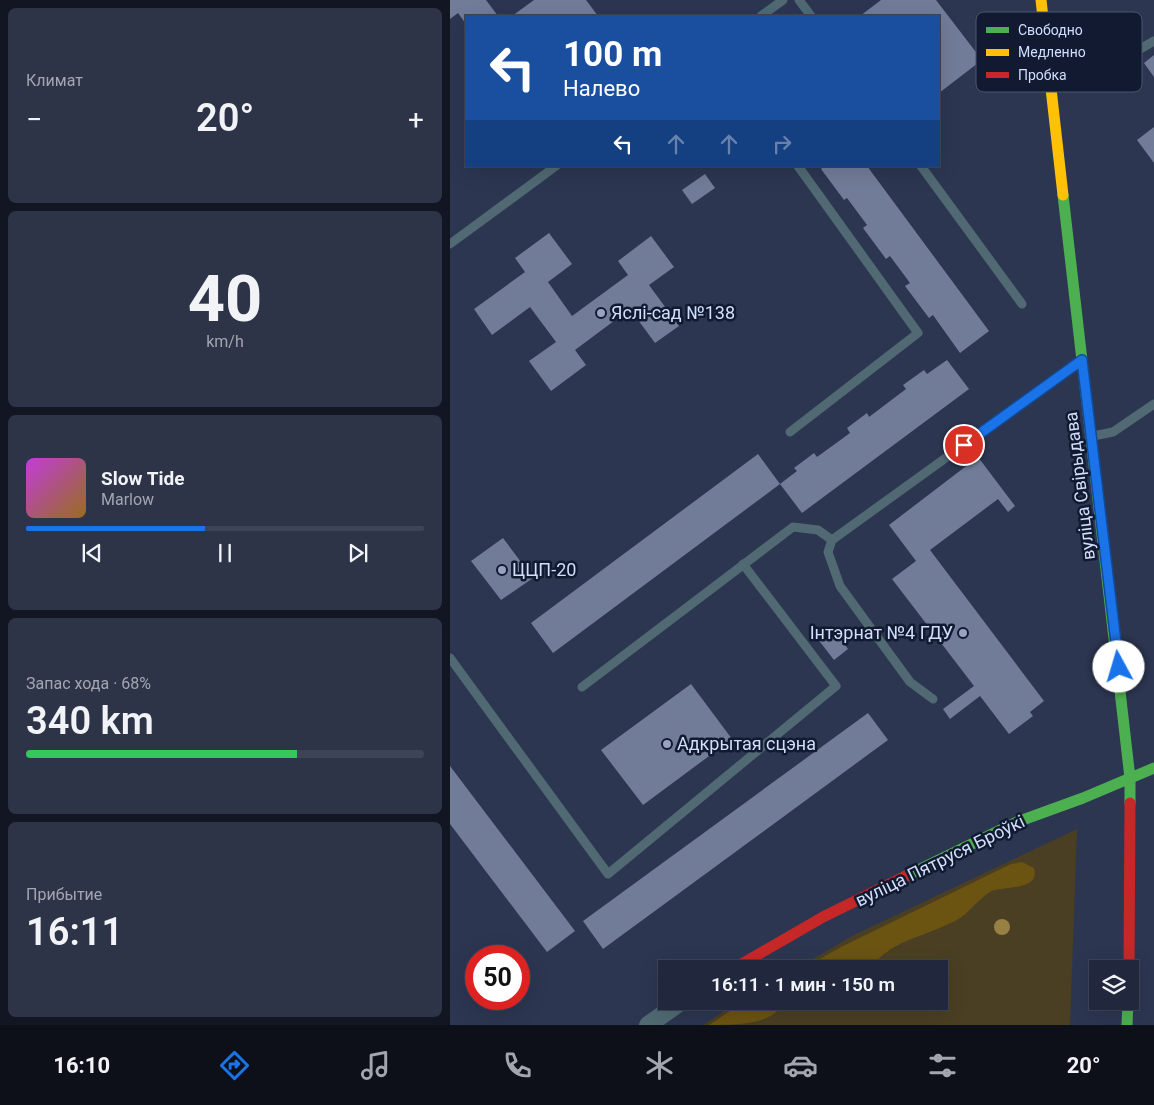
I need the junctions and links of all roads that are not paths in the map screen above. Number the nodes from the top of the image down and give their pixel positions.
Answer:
1 (783, 0) edge
2 (799, 0) edge
3 (762, 15) edge
4 (810, 15) edge
5 (1154, 41) edge
6 (1142, 48) edge
7 (1050, 92) edge
8 (555, 167) edge
9 (799, 167) edge
10 (922, 167) edge
11 (450, 244) edge
12 (1022, 304) dead end
13 (1082, 360) junction
14 (1154, 404) edge
15 (790, 432) dead end
16 (1092, 436) junction
17 (832, 540) junction
18 (743, 564) junction
19 (450, 658) edge
20 (582, 687) dead end
21 (933, 699) dead end
22 (1154, 768) edge
23 (1130, 778) junction
24 (749, 960) edge
25 (1129, 960) edge
26 (669, 1010) edge
27 (1128, 1010) edge
28 (648, 1025) edge
29 (1127, 1025) edge

1 - 3 lane
2 - 4 lane
5 - 6 lane
7 - 13 main road, вуліца Свірыдава
8 - 11 lane
9 - 15 lane
10 - 12 lane
13 - 16 main road, вуліца Свірыдава
13 - 17 lane
14 - 16 lane
16 - 23 main road, вуліца Свірыдава
17 - 18 lane
17 - 21 lane
18 - 19 lane
18 - 20 lane
22 - 23 main road, вуліца Пятруся Броўкі
23 - 24 main road, вуліца Пятруся Броўкі
23 - 25 main road, вуліца Свірыдава
26 - 28 street
27 - 29 main road

